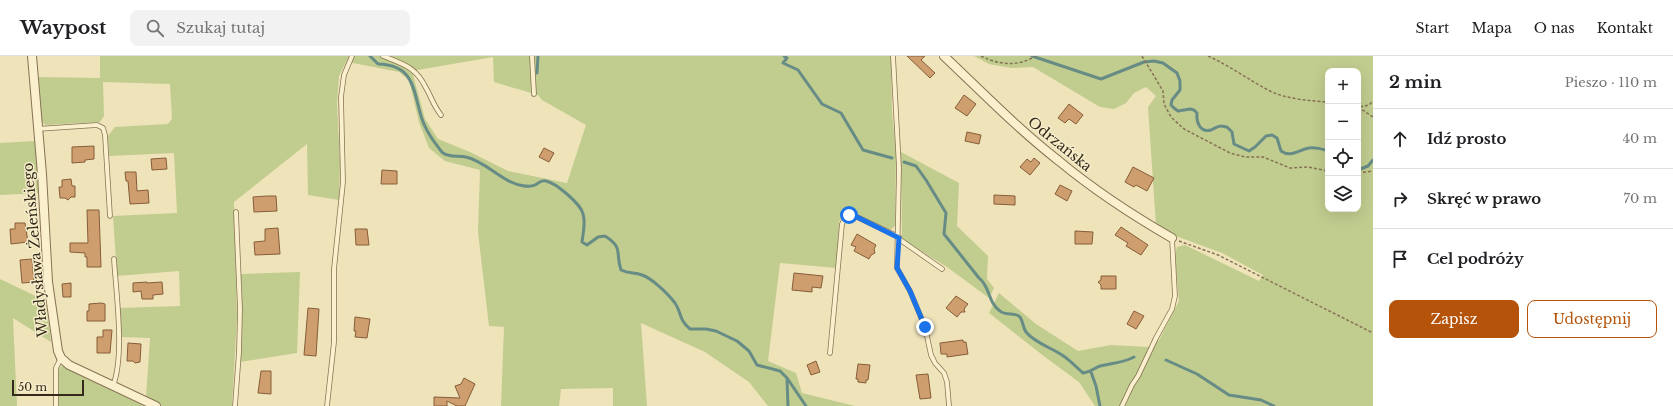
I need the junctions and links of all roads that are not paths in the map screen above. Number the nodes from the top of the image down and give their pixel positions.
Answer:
1 (32, 56) edge
2 (352, 56) edge
3 (383, 56) edge
4 (532, 56) edge
5 (893, 56) edge
6 (944, 56) edge
7 (534, 94) dead end
8 (441, 115) dead end
9 (37, 129) junction
10 (236, 212) dead end
11 (110, 216) dead end
12 (899, 238) junction
13 (1172, 238) joint
14 (114, 259) dead end
15 (942, 269) dead end
16 (830, 353) dead end
17 (61, 358) junction
18 (113, 386) junction
19 (56, 406) edge
20 (156, 406) edge
21 (234, 406) edge
22 (327, 406) edge
23 (949, 406) edge
24 (1122, 406) edge

1 - 9 street, Władysława Żeleńskiego
2 - 22 lane
3 - 8 lane
4 - 7 lane
5 - 12 lane
6 - 13 street, Odrzańska
9 - 11 lane
9 - 17 street, Władysława Żeleńskiego
10 - 21 lane
12 - 15 lane
12 - 16 lane
12 - 23 lane
13 - 24 lane
14 - 18 lane
17 - 18 street
17 - 19 lane
18 - 20 street

